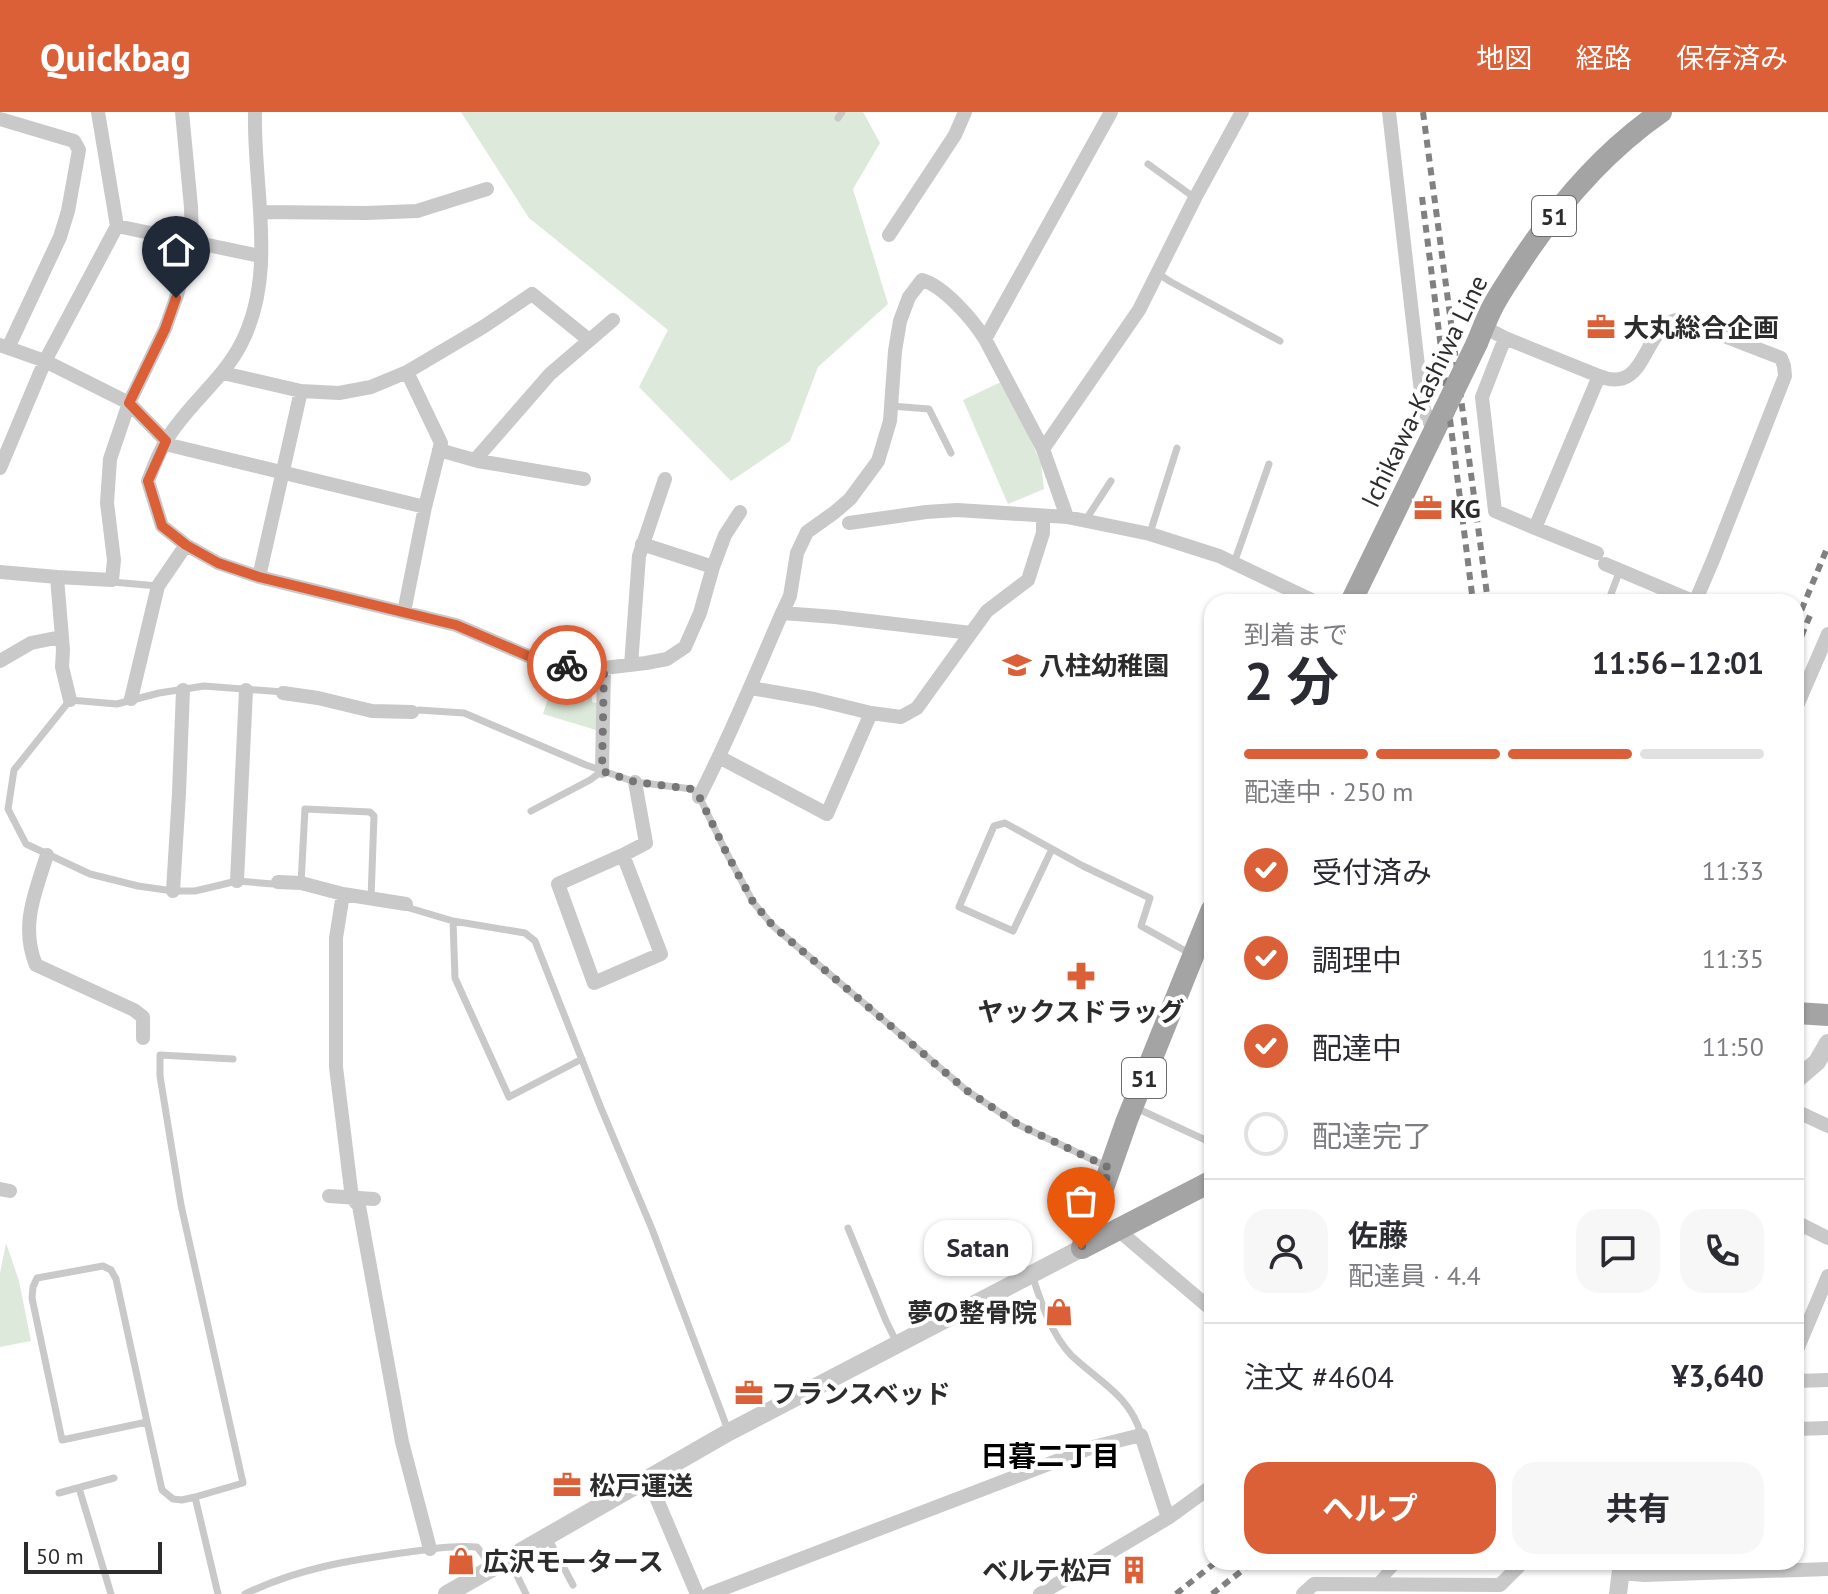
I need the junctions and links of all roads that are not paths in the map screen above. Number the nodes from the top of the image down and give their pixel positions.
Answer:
1 (98, 112) edge
2 (182, 112) edge
3 (255, 112) edge
4 (965, 112) edge
5 (1111, 112) edge
6 (1242, 112) edge
7 (1389, 112) edge
8 (1657, 113) edge
9 (0, 119) edge
10 (101, 133) junction
11 (74, 141) junction
12 (1148, 164) dead end
13 (487, 189) dead end
14 (1195, 198) junction
15 (260, 212) junction
16 (117, 226) junction
17 (889, 235) dead end
18 (192, 243) junction
19 (260, 256) junction
20 (1157, 273) junction
21 (613, 320) dead end
22 (1480, 335) junction
23 (1505, 338) junction
24 (985, 339) junction
25 (589, 340) junction
26 (1280, 341) dead end
27 (4, 346) edge
28 (45, 361) junction
29 (407, 372) junction
30 (223, 373) junction
31 (1599, 376) junction
32 (301, 391) junction
33 (129, 403) junction
34 (891, 406) junction
35 (1439, 421) junction
36 (165, 442) junction
37 (1177, 448) dead end
38 (1043, 449) junction
39 (439, 450) junction
40 (951, 453) dead end
41 (475, 460) junction
42 (1269, 464) dead end
43 (0, 468) edge
44 (283, 472) junction
45 (584, 479) dead end
46 (665, 479) dead end
47 (1111, 481) dead end
48 (425, 507) junction
49 (740, 512) dead end
50 (1043, 516) junction
51 (1067, 517) junction
52 (1085, 521) junction
53 (849, 523) dead end
54 (1535, 528) junction
55 (1150, 534) junction
56 (642, 544) junction
57 (186, 545) junction
58 (1234, 563) junction
59 (713, 567) junction
60 (1620, 570) junction
61 (0, 572) edge
62 (57, 577) junction
63 (259, 577) junction
64 (112, 580) junction
65 (158, 586) junction
66 (1299, 594) edge
67 (1355, 594) edge
68 (1611, 594) edge
69 (1676, 594) edge
70 (1698, 594) edge
71 (404, 612) junction
72 (782, 613) junction
73 (971, 633) junction
74 (1828, 634) edge
75 (61, 637) junction
76 (0, 661) edge
77 (631, 665) junction
78 (604, 668) junction
79 (751, 688) junction
80 (183, 690) junction
81 (246, 690) junction
82 (1804, 690) edge
83 (283, 693) joint
84 (131, 699) junction
85 (70, 700) junction
86 (412, 712) joint
87 (871, 713) junction
88 (719, 757) junction
89 (602, 771) junction
90 (635, 782) junction
91 (0, 794) edge
92 (10, 795) junction
93 (699, 797) junction
94 (531, 811) dead end
95 (1052, 849) junction
96 (47, 855) junction
97 (623, 855) junction
98 (237, 881) junction
99 (278, 882) joint
100 (301, 883) junction
101 (173, 891) junction
102 (343, 894) junction
103 (371, 898) junction
104 (406, 904) joint
105 (453, 921) junction
106 (1204, 929) edge
107 (1194, 955) junction
108 (1804, 1014) edge
109 (1828, 1015) edge
110 (143, 1038) dead end
111 (1828, 1043) edge
112 (233, 1059) dead end
113 (582, 1059) junction
114 (1804, 1073) edge
115 (1132, 1107) junction
116 (1804, 1115) edge
117 (1828, 1126) edge
118 (1204, 1139) edge
119 (1110, 1168) junction
120 (1204, 1181) edge
121 (329, 1196) dead end
122 (352, 1198) junction
123 (374, 1199) dead end
124 (1804, 1226) edge
125 (848, 1228) dead end
126 (1118, 1230) junction
127 (1828, 1238) edge
128 (1082, 1248) junction
129 (1032, 1275) junction
130 (1828, 1276) edge
131 (1204, 1303) edge
132 (1804, 1333) edge
133 (898, 1345) junction
134 (1828, 1380) edge
135 (1804, 1381) edge
136 (147, 1422) junction
137 (1828, 1428) edge
138 (1804, 1429) edge
139 (729, 1432) junction
140 (1141, 1435) junction
141 (114, 1478) dead end
142 (646, 1479) junction
143 (79, 1488) junction
144 (1204, 1492) edge
145 (59, 1493) dead end
146 (195, 1497) junction
147 (1168, 1518) junction
148 (547, 1536) junction
149 (430, 1549) junction
150 (501, 1563) junction
151 (1828, 1569) edge
152 (1390, 1570) edge
153 (1514, 1570) edge
154 (1621, 1570) edge
155 (1628, 1570) edge
156 (1797, 1570) edge
157 (1804, 1570) edge
158 (1377, 1584) junction
159 (573, 1585) dead end
160 (459, 1591) edge
161 (111, 1594) edge
162 (218, 1594) edge
163 (245, 1594) edge
164 (526, 1594) edge
165 (697, 1594) edge
166 (709, 1594) edge
167 (1040, 1594) edge
168 (1303, 1594) edge
169 (1618, 1594) edge

1 - 10 street
2 - 18 street
3 - 15 street
4 - 17 street
5 - 24 street
6 - 14 street
7 - 35 street
8 - 22 main road, Ichikawa-Kashiwa Line / 51
9 - 11 street
10 - 11 street
10 - 16 street
11 - 27 street
12 - 14 lane
13 - 15 street
14 - 20 street
15 - 19 street
16 - 18 street
16 - 28 street
18 - 19 street
18 - 33 street
19 - 30 street
20 - 26 lane
20 - 38 street
21 - 25 street
22 - 23 street
22 - 35 main road, Ichikawa-Kashiwa Line / 51, bridge
23 - 31 street
23 - 54 street
24 - 34 street
24 - 38 street
25 - 29 street
25 - 41 street
27 - 28 street
28 - 33 street
28 - 43 street
29 - 32 street
29 - 39 street
30 - 32 street
30 - 36 street
31 - 54 street
31 - 70 street
32 - 44 street
33 - 36 street
33 - 64 street
34 - 40 lane
34 - 72 street
35 - 67 main road, Ichikawa-Kashiwa Line / 51
36 - 44 street
36 - 57 street
37 - 55 lane
38 - 51 street
39 - 41 street
39 - 48 street
41 - 45 street
42 - 58 lane
44 - 48 street
44 - 63 street
46 - 56 street
47 - 52 lane
48 - 71 street
49 - 59 street
50 - 51 street
50 - 53 street
50 - 73 street
51 - 52 street
52 - 55 street
54 - 60 street
55 - 58 street
56 - 59 street
56 - 77 street
57 - 63 street
57 - 65 street
58 - 66 street
59 - 77 street
60 - 68 lane
60 - 69 street
61 - 62 street
62 - 64 street
62 - 75 street
63 - 71 street
64 - 65 lane
65 - 84 street
71 - 78 street
72 - 73 street
72 - 79 street
73 - 87 street
74 - 82 street
75 - 76 street
75 - 85 street
77 - 78 street
78 - 89 street
79 - 87 street
79 - 88 street
80 - 81 lane
80 - 84 lane
80 - 101 street
81 - 83 lane
81 - 98 street
83 - 86 street
84 - 85 lane
85 - 92 lane
86 - 89 lane
87 - 88 street
88 - 93 street
89 - 90 lane
89 - 94 lane
90 - 93 lane
90 - 97 street
91 - 92 lane
92 - 96 lane
93 - 119 lane
95 - 95 lane
95 - 107 lane
96 - 101 lane
96 - 110 street
97 - 97 street
98 - 99 lane
98 - 101 lane
99 - 100 street
100 - 102 street
100 - 103 lane
102 - 103 street
102 - 122 street
103 - 104 street
104 - 105 lane
105 - 113 lane
105 - 113 lane
106 - 107 main road, 51
107 - 115 main road, 51
108 - 109 main road
111 - 114 street
112 - 146 lane
113 - 139 lane
115 - 118 lane
115 - 119 main road, 51
116 - 117 street
119 - 128 main road, 51
120 - 126 main road
121 - 122 street
122 - 123 street
122 - 149 street
124 - 127 street
125 - 133 lane
126 - 128 main road
126 - 131 street
128 - 129 street
129 - 133 street
129 - 140 lane
130 - 132 street
133 - 139 street
134 - 135 street
136 - 136 lane
136 - 146 lane
137 - 138 street
139 - 142 street
140 - 147 street
140 - 166 street
141 - 143 lane
142 - 148 street
142 - 165 street
143 - 145 lane
143 - 161 lane
144 - 147 street
146 - 162 lane
147 - 167 street
148 - 150 street
148 - 159 lane
149 - 150 lane
149 - 163 lane
150 - 160 street
150 - 164 lane
151 - 157 street
152 - 158 street
153 - 158 street
154 - 169 street
155 - 156 street
158 - 168 street

